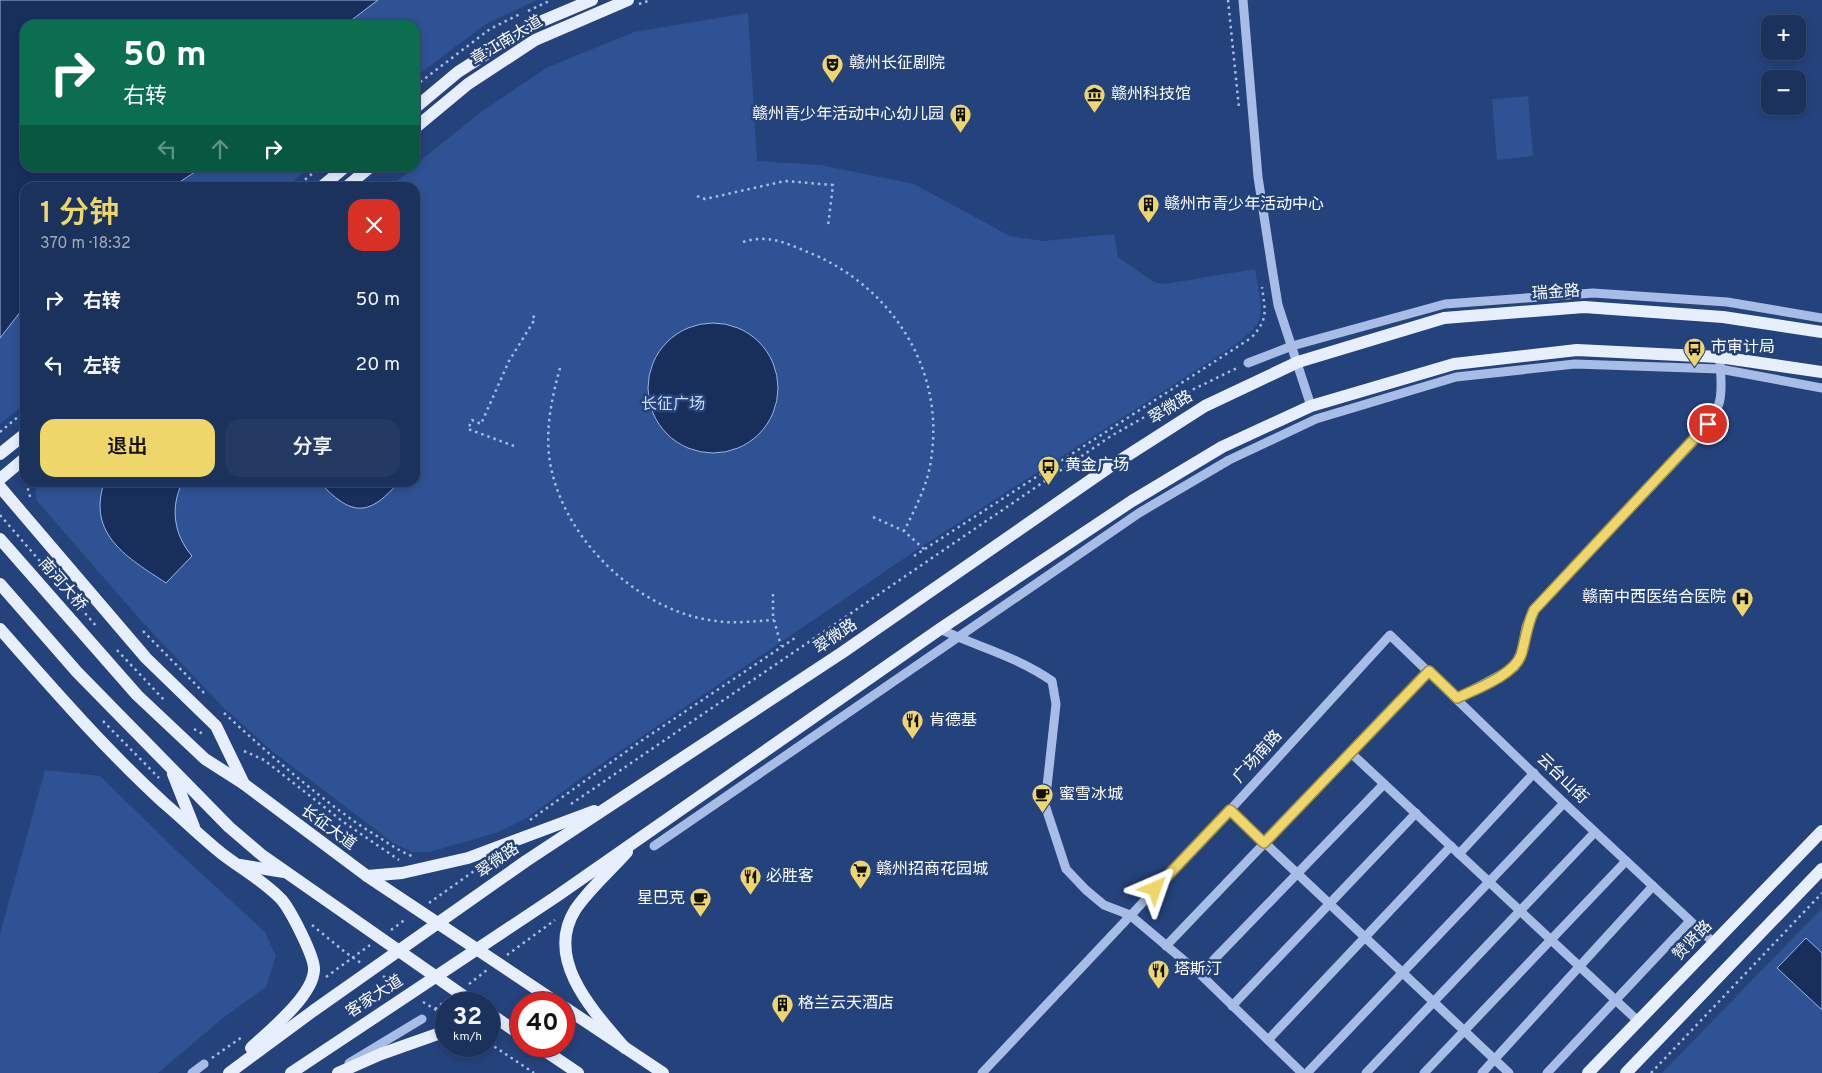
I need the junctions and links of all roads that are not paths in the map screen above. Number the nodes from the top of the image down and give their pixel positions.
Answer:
1 (592, 0) edge
2 (628, 0) edge
3 (1243, 0) edge
4 (420, 104) edge
5 (420, 124) edge
6 (339, 172) edge
7 (364, 172) edge
8 (327, 182) edge
9 (352, 182) edge
10 (1822, 318) edge
11 (1822, 332) edge
12 (1292, 346) junction
13 (1298, 362) junction
14 (1248, 363) road end
15 (1720, 363) junction
16 (1822, 372) edge
17 (1822, 388) edge
18 (1311, 406) junction
19 (20, 438) edge
20 (0, 454) edge
21 (20, 462) edge
22 (0, 478) edge
23 (0, 488) edge
24 (0, 539) edge
25 (0, 584) edge
26 (0, 629) edge
27 (940, 629) junction
28 (1390, 635) joint
29 (959, 638) junction
30 (99, 653) joint
31 (1429, 671) junction
32 (1457, 698) junction
33 (1351, 753) junction
34 (171, 768) junction
35 (1534, 773) junction
36 (244, 784) junction
37 (1384, 784) junction
38 (1564, 803) junction
39 (613, 804) junction
40 (1230, 810) junction
41 (1416, 814) junction
42 (195, 829) junction
43 (1822, 831) edge
44 (1595, 832) junction
45 (642, 835) junction
46 (1264, 843) junction
47 (654, 846) dead end
48 (1451, 846) junction
49 (1459, 854) junction
50 (1626, 861) junction
51 (237, 865) junction
52 (1822, 869) edge
53 (287, 872) junction
54 (1297, 874) junction
55 (366, 876) junction
56 (1489, 882) junction
57 (1653, 886) junction
58 (1329, 904) junction
59 (1520, 911) junction
60 (1130, 916) junction
61 (1690, 922) junction
62 (438, 923) junction
63 (1365, 938) junction
64 (1551, 940) junction
65 (1714, 943) junction
66 (1166, 946) junction
67 (477, 949) junction
68 (398, 950) junction
69 (1579, 966) junction
70 (1402, 973) junction
71 (1200, 974) junction
72 (436, 976) junction
73 (458, 992) edge
74 (541, 992) edge
75 (1616, 1001) junction
76 (1434, 1002) junction
77 (1232, 1006) junction
78 (575, 1014) edge
79 (422, 1019) road end
80 (500, 1021) edge
81 (1638, 1021) junction
82 (500, 1025) edge
83 (506, 1025) junction
84 (510, 1028) edge
85 (1464, 1031) junction
86 (435, 1034) edge
87 (1268, 1040) junction
88 (625, 1048) junction
89 (554, 1057) edge
90 (1494, 1059) junction
91 (204, 1064) dead end
92 (192, 1073) edge
93 (228, 1073) edge
94 (291, 1073) edge
95 (332, 1073) edge
96 (338, 1073) edge
97 (578, 1073) edge
98 (663, 1073) edge
99 (982, 1073) edge
100 (1302, 1073) edge
101 (1307, 1073) edge
102 (1366, 1073) edge
103 (1424, 1073) edge
104 (1482, 1073) edge
105 (1509, 1073) edge
106 (1547, 1073) edge
107 (1588, 1073) edge
108 (1626, 1073) edge

1 - 4 main road, 章江南大道
2 - 5 main road, 章江南大道
3 - 12 street
6 - 8 main road
7 - 9 main road
10 - 12 street
11 - 13 main road, 瑞金路
12 - 13 street
12 - 14 street
13 - 18 street
13 - 39 main road, 翠微路
15 - 16 main road
15 - 17 street
15 - 18 main road
15 - 29 street
15 - 32 street
18 - 27 main road
19 - 20 main road
21 - 22 main road
23 - 36 main road
24 - 30 main road, 南河大桥
25 - 34 main road
26 - 42 main road
27 - 29 street
27 - 45 main road
28 - 31 street, 云台山街
28 - 40 street, 广场南路
29 - 47 street
29 - 60 street
30 - 36 main road, 长征大道
31 - 32 street, 云台山街
31 - 33 street
32 - 35 street, 云台山街
33 - 37 street
33 - 46 street
34 - 42 main road
34 - 53 main road
35 - 38 street, 云台山街
35 - 49 street
36 - 55 main road, 长征大道
37 - 41 street
37 - 54 street
38 - 44 street, 云台山街
38 - 56 street
39 - 55 main road
39 - 62 main road, 翠微路
40 - 46 street
40 - 60 street, 广场南路
41 - 48 street
41 - 58 street
42 - 51 main road
43 - 65 main road, 赞贤路
44 - 50 street, 云台山街
44 - 59 street
45 - 67 main road
45 - 88 main road
46 - 54 street
46 - 66 street
48 - 49 street
48 - 63 street
49 - 56 street
50 - 57 street, 云台山街
50 - 64 street
51 - 53 main road
51 - 93 main road
52 - 108 main road
53 - 68 main road
54 - 58 street
54 - 71 street
55 - 62 main road, 长征大道
56 - 59 street
56 - 70 street
57 - 61 street, 云台山街
57 - 69 street
58 - 63 street
58 - 77 street
59 - 64 street
59 - 76 street
60 - 66 street
60 - 99 street, 广场南路
61 - 65 street, 云台山街
61 - 75 street
62 - 67 main road, 长征大道
62 - 68 main road, 翠微路
63 - 70 street
63 - 87 street
64 - 69 street
64 - 85 street
65 - 81 main road, 赞贤路
66 - 71 street
67 - 72 main road, 客家大道
67 - 74 main road, 长征大道
68 - 72 main road
68 - 93 main road, 客家大道
69 - 75 street
69 - 90 street
70 - 76 street
70 - 101 street
71 - 77 street
72 - 73 main road
72 - 94 main road, 客家大道
75 - 81 street
75 - 106 street
76 - 85 street
76 - 102 street
77 - 87 street
78 - 88 main road
79 - 95 street
80 - 83 main road
81 - 107 main road, 赞贤路
82 - 83 main road
83 - 84 main road
85 - 90 street
85 - 103 street
86 - 96 main road
87 - 100 street
88 - 98 main road
89 - 97 main road
90 - 104 street
90 - 105 street
91 - 92 street

